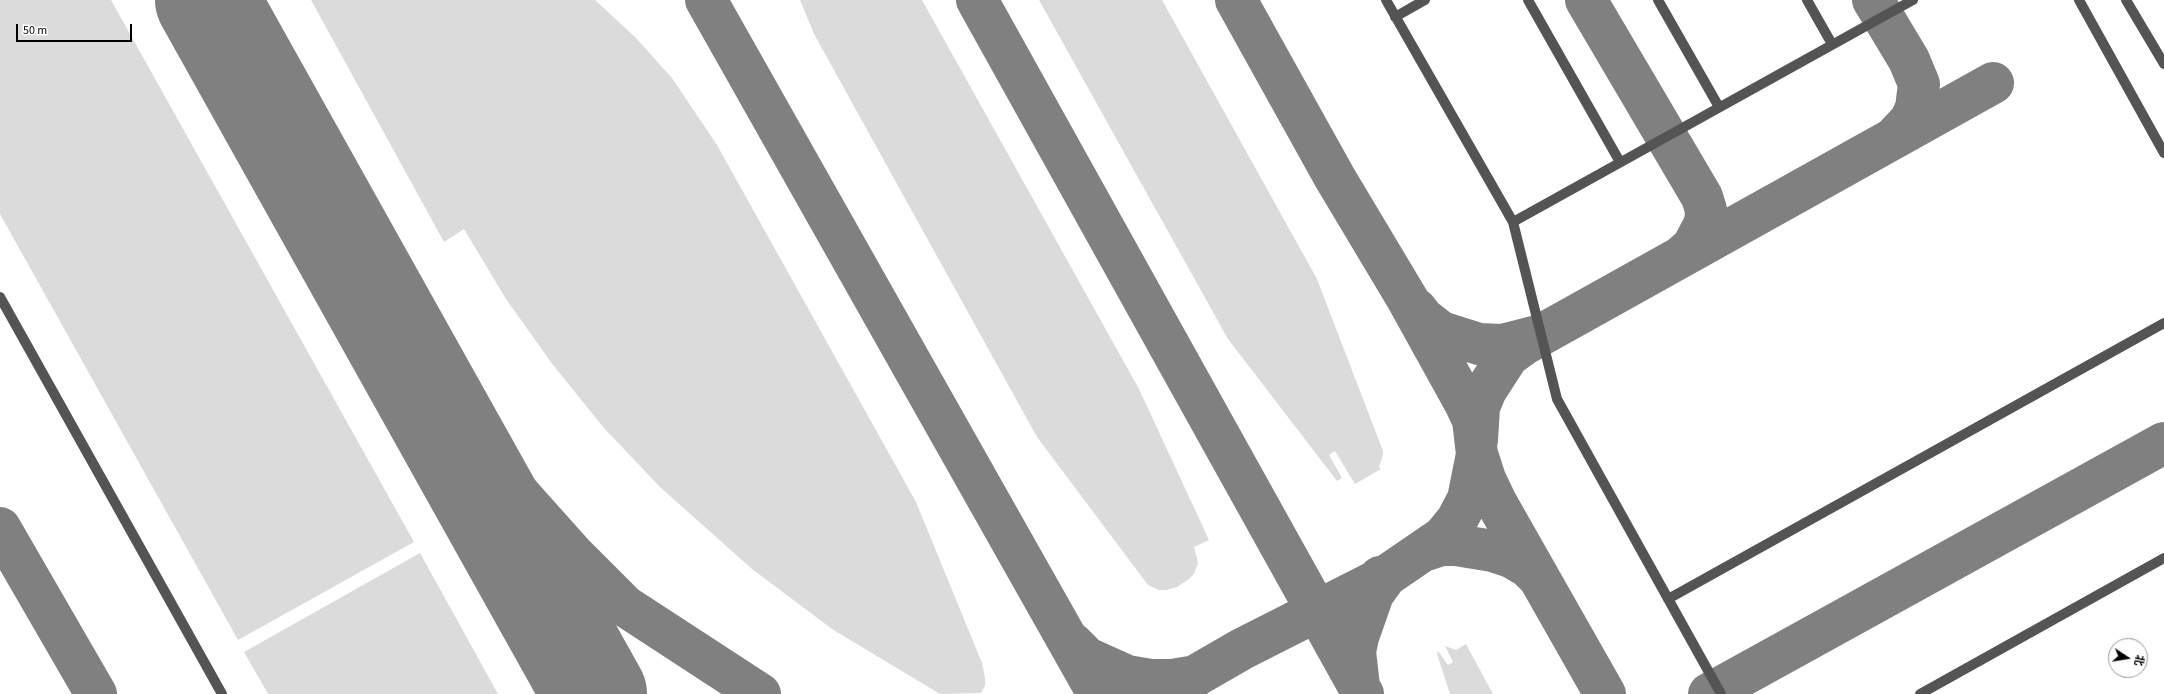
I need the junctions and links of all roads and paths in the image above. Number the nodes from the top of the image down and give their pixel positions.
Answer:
1 (1386, 0) edge
2 (1425, 0) edge
3 (1528, 0) edge
4 (1658, 0) edge
5 (1807, 0) edge
6 (1913, 0) edge
7 (2079, 0) edge
8 (2126, 0) edge
9 (1395, 17) junction
10 (1832, 44) junction
11 (2164, 64) edge
12 (1719, 107) junction
13 (2164, 153) edge
14 (1620, 162) junction
15 (1512, 222) junction
16 (0, 297) edge
17 (2164, 323) edge
18 (2164, 558) edge
19 (1668, 599) junction
20 (222, 694) edge
21 (1722, 694) edge
22 (1920, 694) edge

1 - 9 lane
2 - 9 lane
3 - 14 lane
4 - 12 lane
5 - 10 lane
6 - 10 lane
7 - 13 lane
8 - 11 lane
9 - 15 lane
10 - 12 lane
12 - 14 lane
14 - 15 lane
15 - 19 lane
16 - 20 lane
17 - 19 lane
18 - 22 lane
19 - 21 lane

